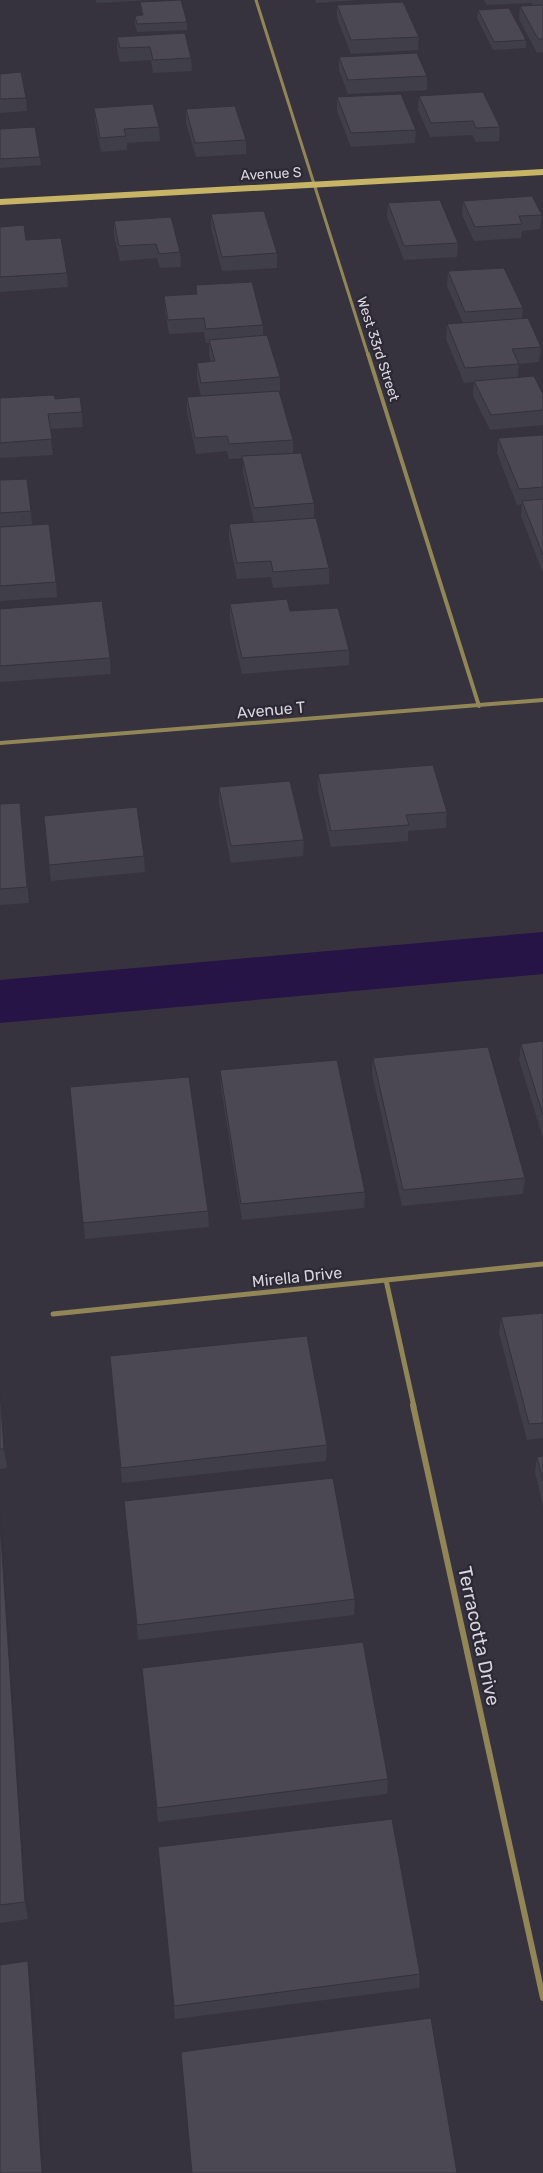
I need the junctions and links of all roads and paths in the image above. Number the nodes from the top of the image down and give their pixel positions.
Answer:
1 (256, 0) edge
2 (543, 172) edge
3 (314, 184) junction
4 (0, 202) edge
5 (543, 700) edge
6 (479, 706) junction
7 (0, 743) edge
8 (543, 1264) edge
9 (386, 1280) junction
10 (53, 1314) dead end
11 (543, 1998) edge

1 - 3 street, West 33rd Street
2 - 3 street, Avenue S
3 - 4 street, Avenue S
3 - 6 street, West 33rd Street
5 - 6 street, Avenue T
6 - 7 street, Avenue T
8 - 9 street, Mirella Drive
9 - 10 street, Mirella Drive
9 - 11 street, Terracotta Drive

